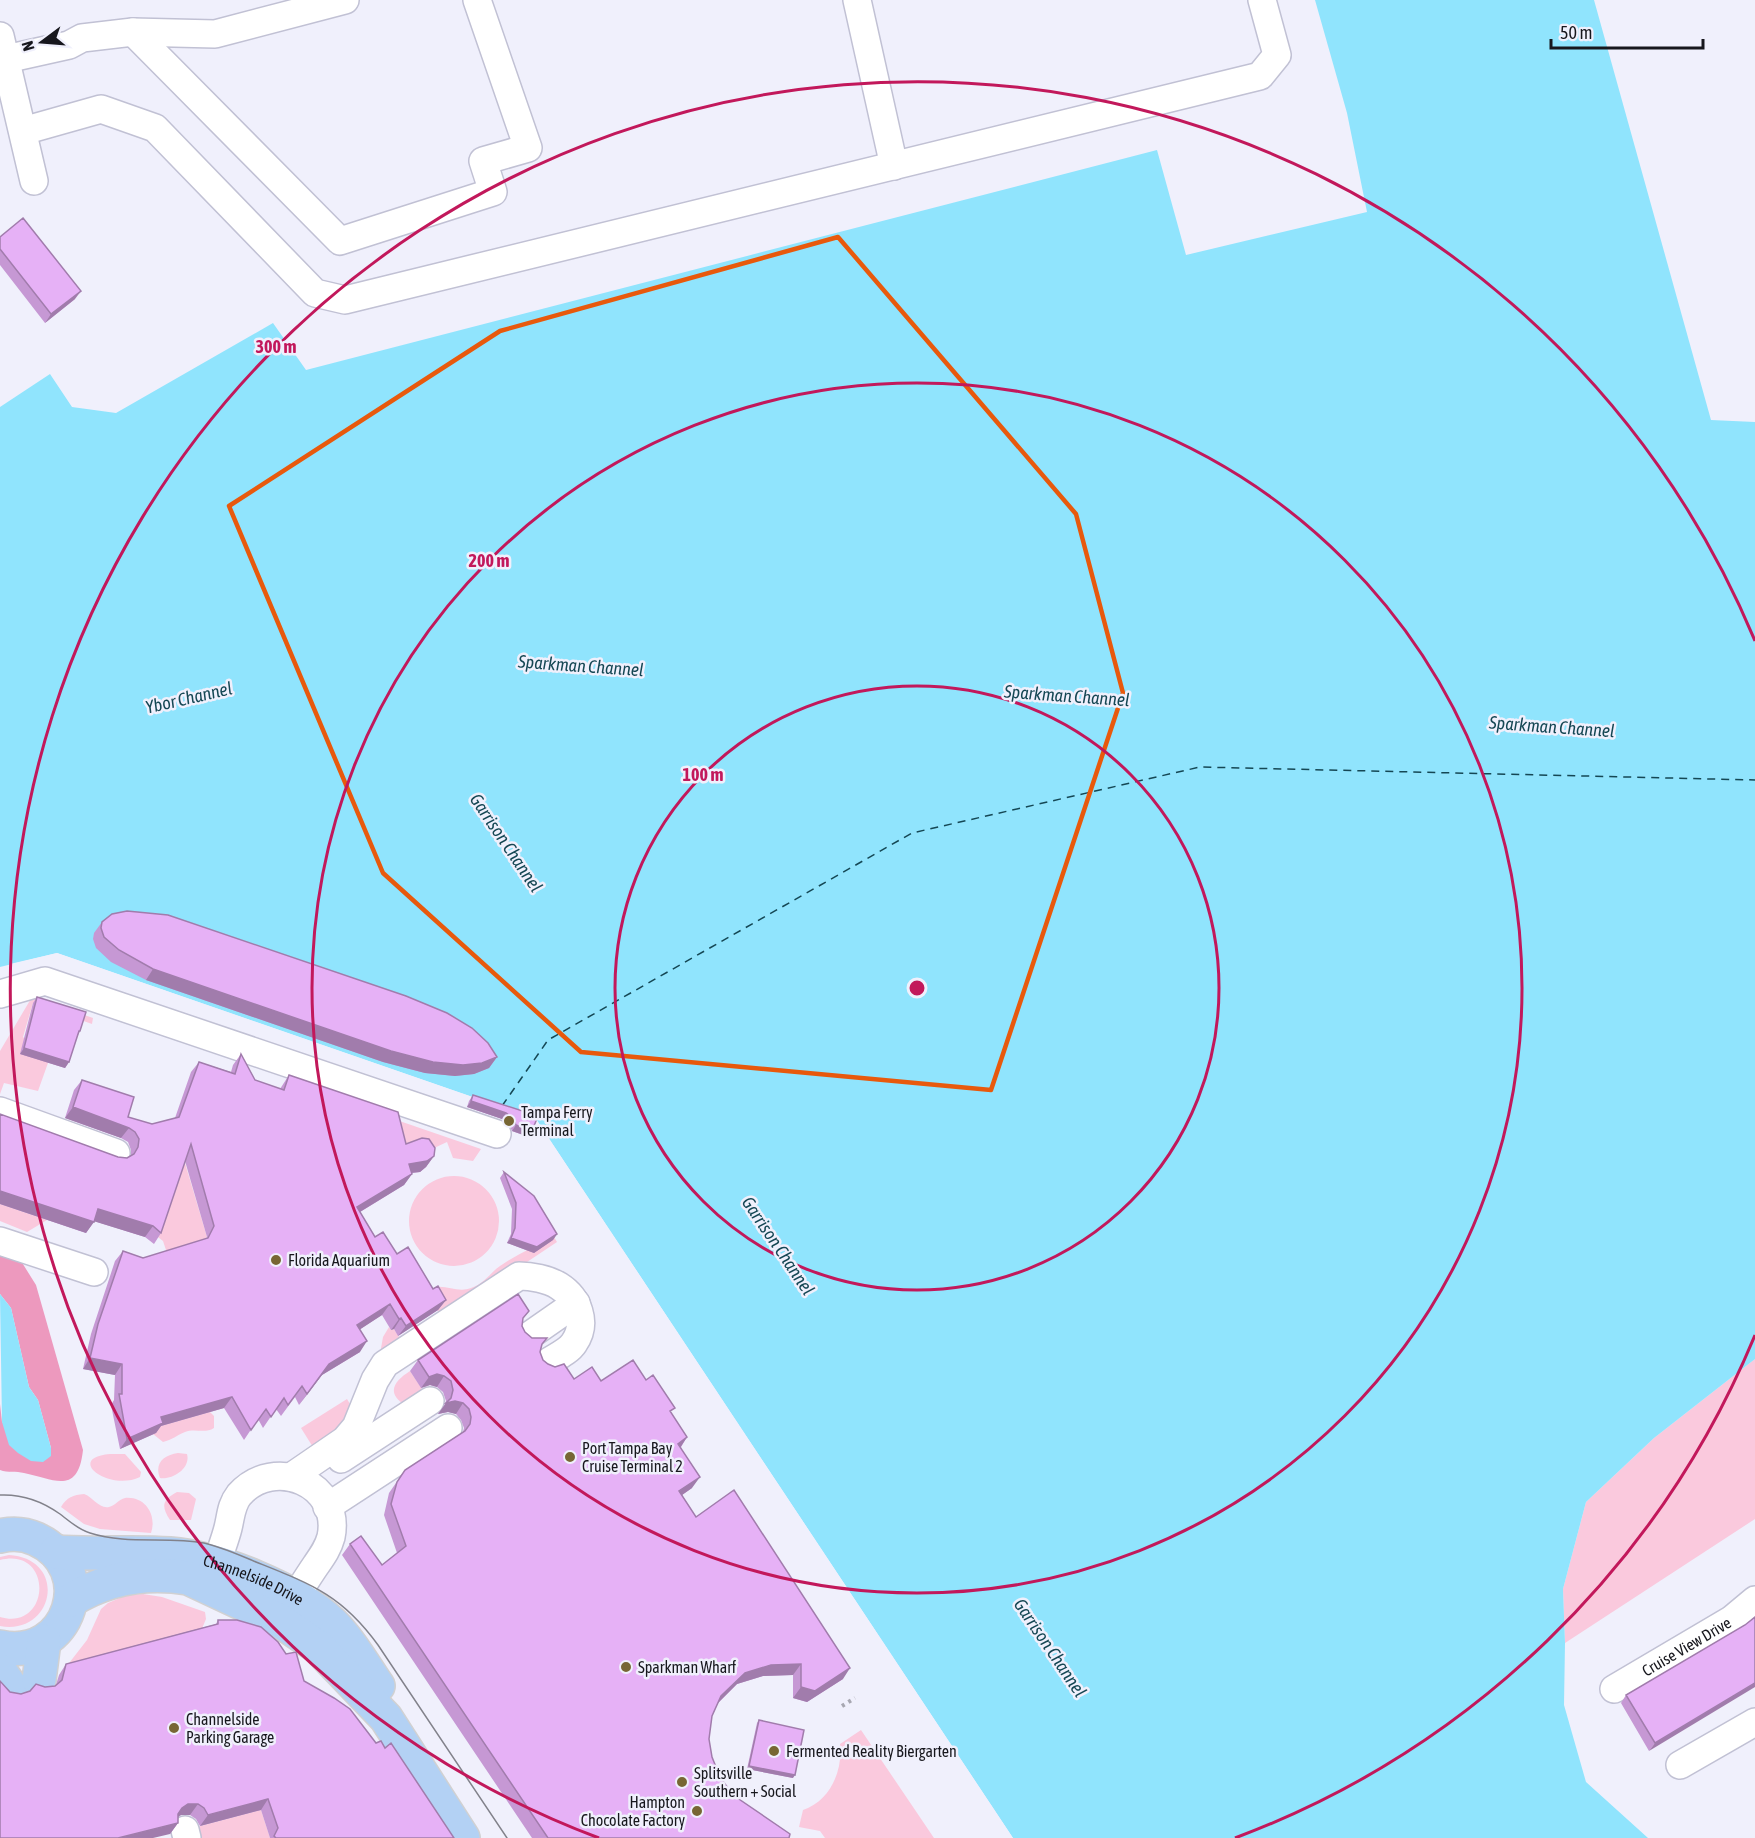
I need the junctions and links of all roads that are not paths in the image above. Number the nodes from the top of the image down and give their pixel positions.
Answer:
1 (345, 0) edge
2 (477, 0) edge
3 (857, 0) edge
4 (1262, 0) edge
5 (133, 32) junction
6 (3, 48) edge
7 (23, 131) junction
8 (894, 166) junction
9 (34, 181) dead end
10 (4, 997) edge
11 (0, 1111) edge
12 (497, 1134) dead end
13 (116, 1153) dead end
14 (0, 1241) edge
15 (94, 1272) dead end
16 (539, 1349) edge
17 (439, 1415) dead end
18 (312, 1491) junction
19 (0, 1536) edge
20 (56, 1552) junction
21 (217, 1563) junction
22 (71, 1600) junction
23 (1755, 1600) edge
24 (287, 1609) junction
25 (44, 1641) junction
26 (0, 1647) edge
27 (16, 1679) edge
28 (1614, 1689) dead end
29 (1755, 1722) edge
30 (1680, 1765) dead end
31 (463, 1838) edge

1 - 5 street
2 - 5 street
3 - 8 street
4 - 8 street
5 - 6 street
6 - 7 street
7 - 8 street
7 - 9 street
10 - 12 street
11 - 13 street
14 - 15 street
16 - 18 street
17 - 18 street
18 - 21 street
18 - 24 street
19 - 20 main road
20 - 21 main road, Channelside Drive
20 - 22 main road
21 - 24 main road, Channelside Drive
22 - 24 main road, Channelside Drive
22 - 25 main road
23 - 28 street, Cruise View Drive
24 - 31 main road, Channelside Drive
25 - 26 main road
25 - 27 main road
29 - 30 street

